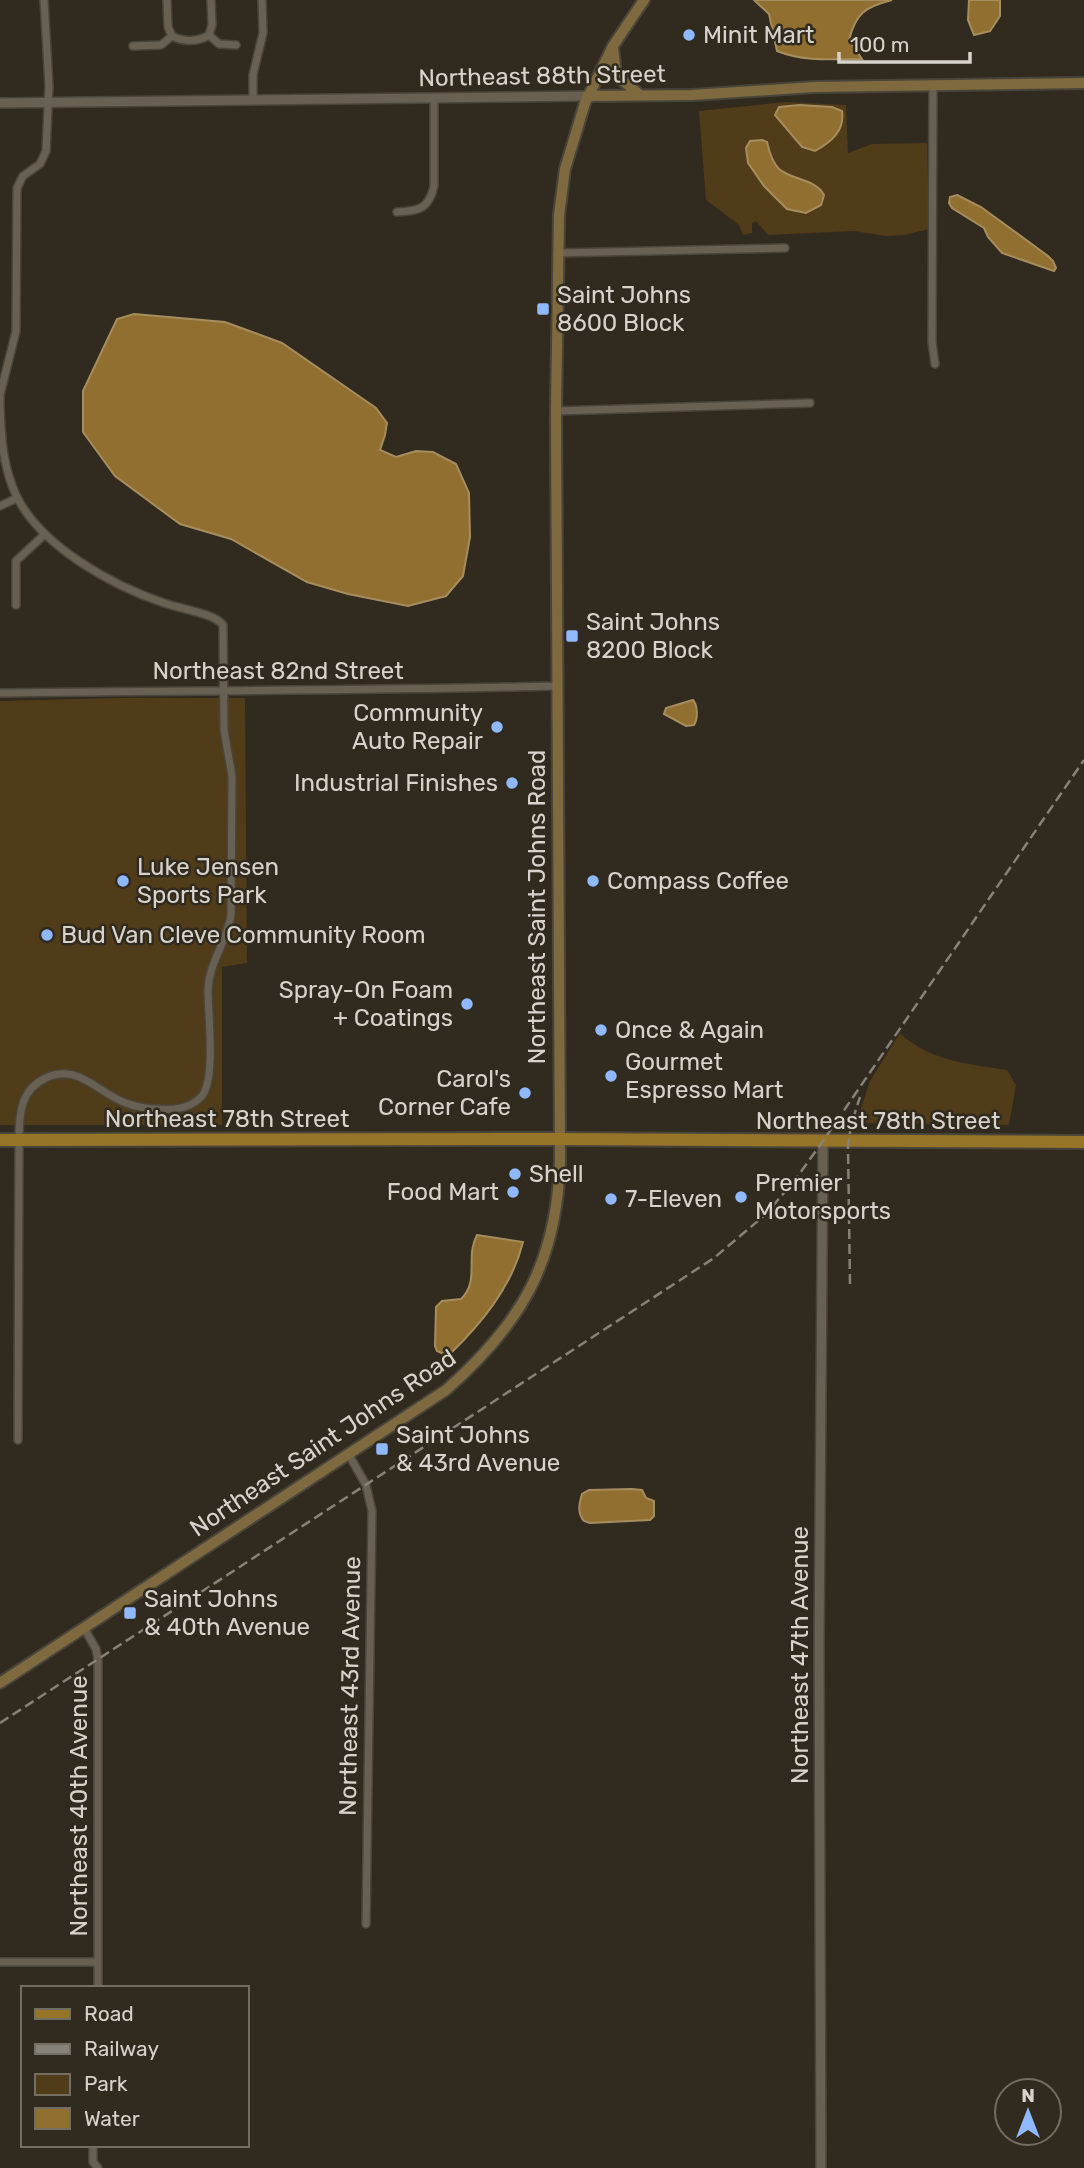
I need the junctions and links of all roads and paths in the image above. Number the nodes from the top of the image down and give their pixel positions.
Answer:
1 (44, 0) edge
2 (167, 0) edge
3 (211, 0) edge
4 (262, 0) edge
5 (644, 0) edge
6 (209, 35) junction
7 (172, 36) junction
8 (236, 45) dead end
9 (133, 46) dead end
10 (613, 46) junction
11 (1084, 83) edge
12 (933, 86) junction
13 (640, 95) junction
14 (587, 96) junction
15 (434, 99) junction
16 (253, 100) junction
17 (48, 102) junction
18 (0, 103) edge
19 (397, 212) dead end
20 (785, 248) dead end
21 (557, 253) junction
22 (935, 364) dead end
23 (810, 403) dead end
24 (0, 405) edge
25 (556, 411) junction
26 (17, 498) junction
27 (0, 506) edge
28 (44, 534) junction
29 (16, 605) dead end
30 (557, 686) junction
31 (223, 689) junction
32 (0, 693) edge
33 (560, 1139) junction
34 (0, 1140) edge
35 (19, 1140) junction
36 (822, 1141) junction
37 (1084, 1142) edge
38 (18, 1440) dead end
39 (349, 1455) junction
40 (84, 1628) junction
41 (0, 1683) edge
42 (366, 1924) dead end
43 (0, 1962) edge
44 (98, 1962) junction
45 (98, 1986) edge
46 (93, 2147) edge
47 (97, 2168) edge
48 (821, 2168) edge

1 - 17 street
2 - 7 street
3 - 6 street
4 - 16 street
5 - 10 main road, Northeast Saint Johns Road
6 - 7 street
6 - 8 street
7 - 9 street
10 - 13 main road
10 - 14 main road, Northeast Saint Johns Road
11 - 12 main road, Northeast 88th Street
12 - 13 main road, Northeast 88th Street
12 - 22 street
13 - 14 main road, Northeast 88th Street
14 - 15 street, Northeast 88th Street
14 - 21 main road, Northeast Saint Johns Road
15 - 16 street, Northeast 88th Street
15 - 19 street
16 - 17 street, Northeast 88th Street
17 - 18 street, Northeast 88th Street
17 - 24 street
20 - 21 street
21 - 25 main road, Northeast Saint Johns Road
23 - 25 street
24 - 26 street
25 - 30 main road, Northeast Saint Johns Road
26 - 27 street
26 - 28 street
28 - 29 street
28 - 31 street
30 - 31 street, Northeast 82nd Street
30 - 33 main road, Northeast Saint Johns Road
31 - 32 street, Northeast 82nd Street
31 - 35 street
33 - 35 main road, Northeast 78th Street
33 - 36 main road, Northeast 78th Street
33 - 39 main road, Northeast Saint Johns Road
34 - 35 main road, Northeast 78th Street
35 - 38 street
36 - 37 main road, Northeast 78th Street
36 - 48 street, Northeast 47th Avenue
39 - 40 main road, Northeast Saint Johns Road
39 - 42 street, Northeast 43rd Avenue
40 - 41 main road, Northeast Saint Johns Road
40 - 44 street, Northeast 40th Avenue
43 - 44 street
44 - 45 street, Northeast 40th Avenue
46 - 47 street

